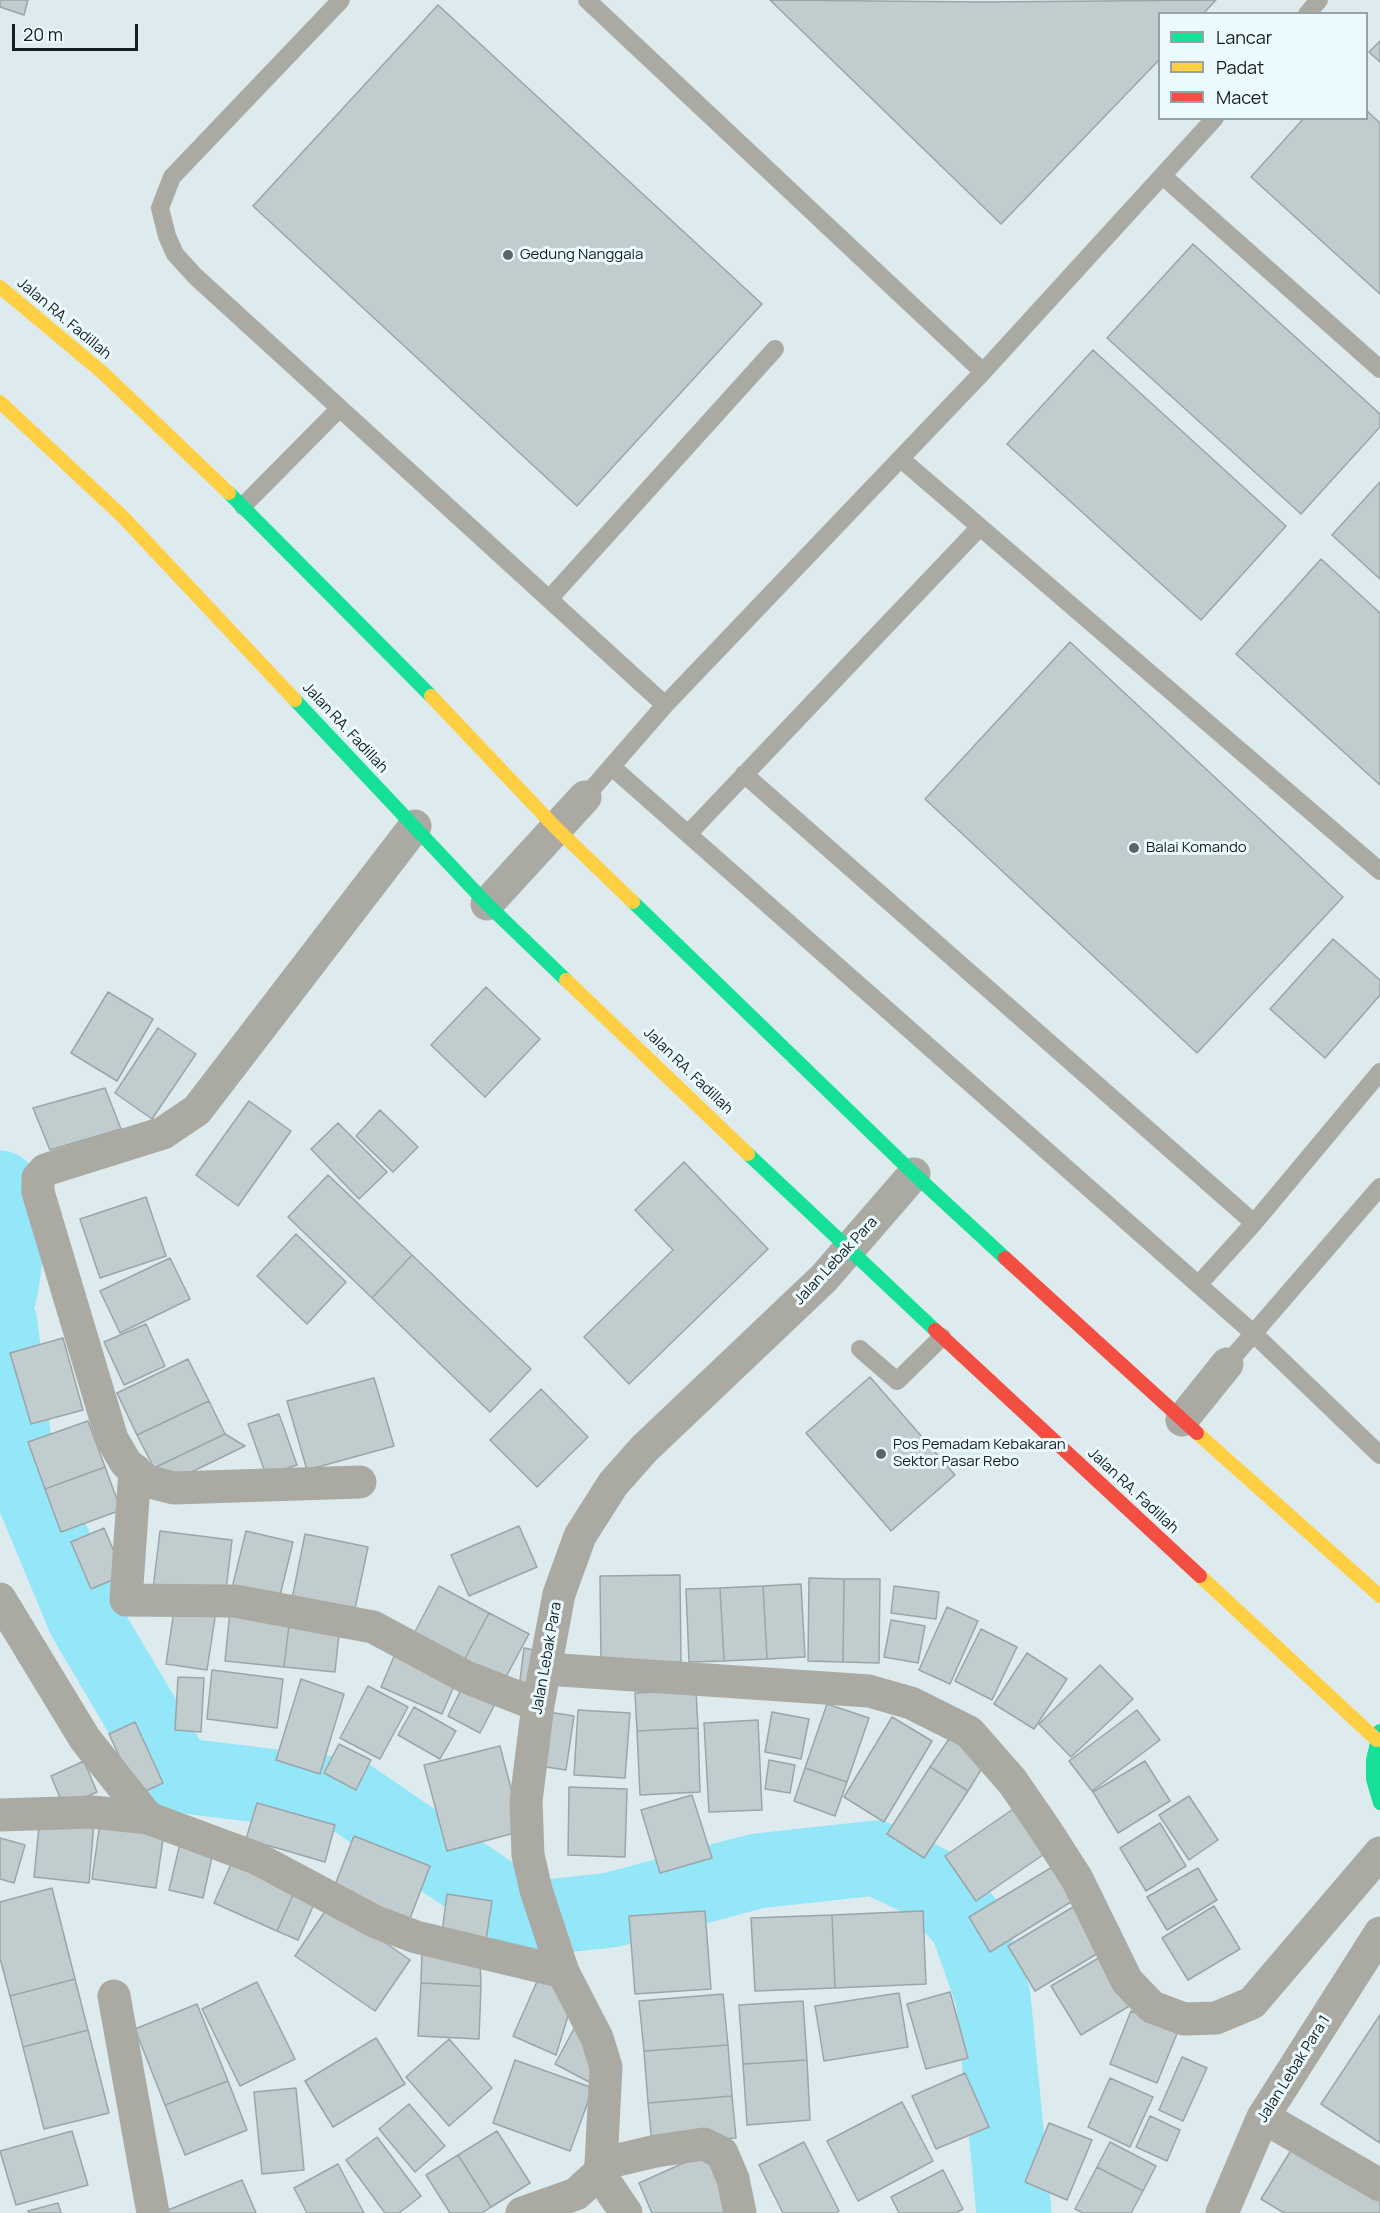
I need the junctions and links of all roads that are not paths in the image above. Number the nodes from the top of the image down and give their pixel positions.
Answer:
1 (341, 0) edge
2 (587, 0) edge
3 (1319, 0) edge
4 (1309, 12) edge
5 (1213, 120) edge
6 (1164, 177) junction
7 (0, 287) edge
8 (775, 349) dead end
9 (1380, 369) edge
10 (983, 372) junction
11 (0, 402) edge
12 (339, 409) junction
13 (902, 459) junction
14 (243, 506) junction
15 (979, 528) junction
16 (550, 598) junction
17 (666, 705) junction
18 (612, 767) junction
19 (744, 774) junction
20 (585, 797) joint
21 (414, 826) junction
22 (555, 826) junction
23 (688, 834) junction
24 (1380, 871) edge
25 (487, 904) junction
26 (1380, 1072) edge
27 (914, 1174) junction
28 (1380, 1187) edge
29 (1254, 1223) junction
30 (849, 1250) junction
31 (1199, 1284) junction
32 (1253, 1333) junction
33 (942, 1336) junction
34 (860, 1349) dead end
35 (1227, 1364) joint
36 (1182, 1420) junction
37 (1380, 1455) edge
38 (135, 1470) junction
39 (360, 1482) dead end
40 (1380, 1596) edge
41 (0, 1599) edge
42 (546, 1669) junction
43 (538, 1705) junction
44 (1378, 1736) edge
45 (1380, 1803) edge
46 (0, 1815) edge
47 (148, 1818) junction
48 (1380, 1853) edge
49 (1380, 1933) edge
50 (563, 1972) junction
51 (114, 1996) dead end
52 (1263, 2117) junction
53 (600, 2169) junction
54 (1380, 2185) edge
55 (153, 2213) edge
56 (522, 2213) edge
57 (626, 2213) edge
58 (740, 2213) edge
59 (1222, 2213) edge

1 - 12 lane
2 - 10 lane
3 - 4 lane
5 - 6 lane
6 - 9 lane
6 - 10 lane
7 - 14 main road, Jalan RA. Fadillah
8 - 16 lane
10 - 13 lane
11 - 21 main road, Jalan RA. Fadillah
12 - 14 lane
12 - 16 lane
13 - 15 lane
13 - 17 lane
14 - 22 main road, Jalan RA. Fadillah
15 - 19 lane
15 - 24 lane
16 - 17 lane
17 - 18 lane
18 - 20 lane
18 - 23 lane
19 - 23 lane
19 - 29 lane
20 - 22 street
21 - 25 main road, Jalan RA. Fadillah
21 - 38 street
22 - 25 street
22 - 27 main road, Jalan RA. Fadillah
23 - 31 lane
25 - 30 main road, Jalan RA. Fadillah
26 - 29 lane
27 - 30 street, Jalan Lebak Para
27 - 36 main road, Jalan RA. Fadillah
28 - 32 lane
29 - 31 lane
30 - 33 main road, Jalan RA. Fadillah
30 - 42 street, Jalan Lebak Para
31 - 32 lane
32 - 35 lane
32 - 37 lane
33 - 34 lane
33 - 44 main road, Jalan RA. Fadillah
35 - 36 street
36 - 40 main road, Jalan RA. Fadillah
38 - 39 street
38 - 43 street
41 - 47 street
42 - 43 street, Jalan Lebak Para
42 - 48 street
43 - 50 street, Jalan Lebak Para
44 - 45 main road
46 - 47 street
47 - 50 street
49 - 52 street, Jalan Lebak Para 1
50 - 53 street, Jalan Lebak Para
51 - 55 street
52 - 54 street
52 - 59 street, Jalan Lebak Para 1
53 - 56 street
53 - 57 street
53 - 58 street

